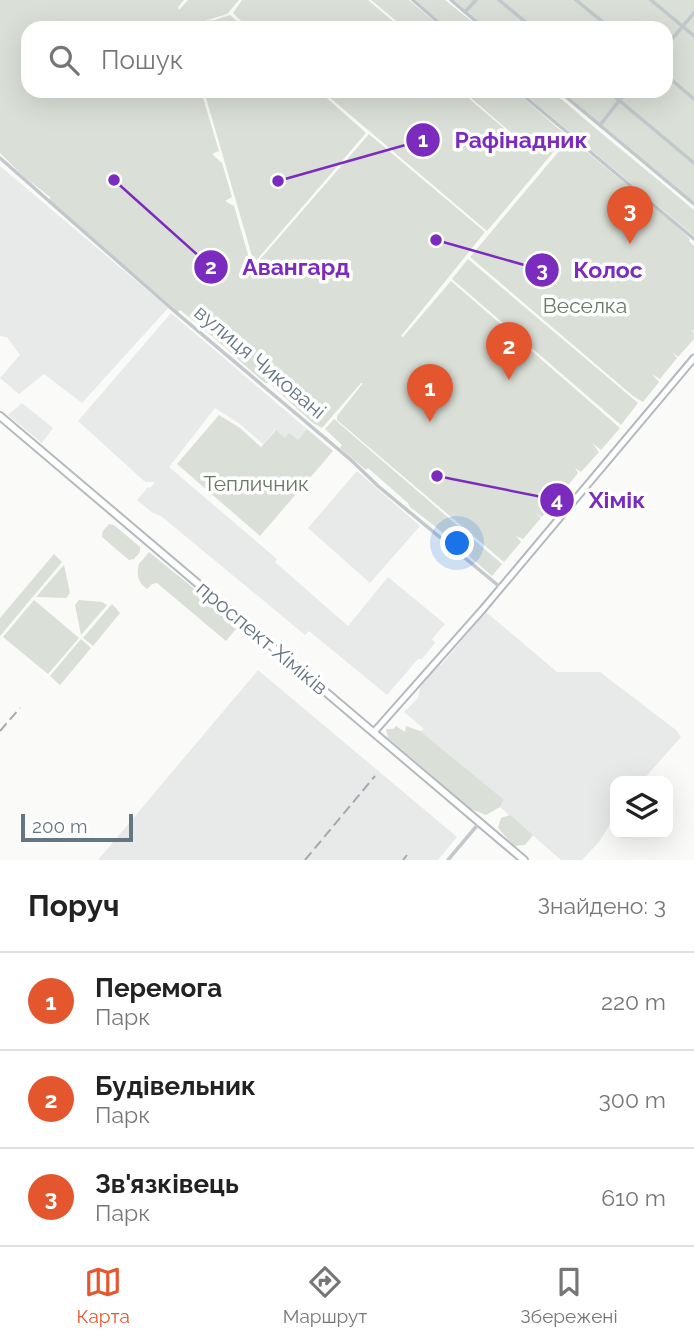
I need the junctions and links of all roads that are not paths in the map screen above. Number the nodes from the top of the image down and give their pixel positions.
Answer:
1 (413, 0) edge
2 (451, 0) edge
3 (476, 0) edge
4 (499, 0) edge
5 (576, 0) edge
6 (651, 0) edge
7 (466, 12) junction
8 (694, 13) edge
9 (437, 21) edge
10 (476, 21) edge
11 (524, 21) edge
12 (602, 21) edge
13 (682, 26) junction
14 (694, 36) edge
15 (673, 37) edge
16 (673, 81) edge
17 (526, 98) edge
18 (567, 98) edge
19 (617, 98) edge
20 (694, 99) edge
21 (619, 100) junction
22 (600, 125) junction
23 (0, 158) edge
24 (694, 163) edge
25 (694, 204) edge
26 (694, 239) edge
27 (694, 358) edge
28 (0, 416) edge
29 (501, 587) junction
30 (374, 732) junction
31 (480, 822) junction
32 (448, 860) edge
33 (524, 860) edge

1 - 9 street
2 - 7 street
3 - 7 street
4 - 11 street
5 - 12 street
6 - 13 street
7 - 10 street
8 - 13 street
13 - 14 street
13 - 15 street
16 - 20 street
17 - 26 street
18 - 22 street
19 - 21 street
21 - 22 street
21 - 24 street
22 - 25 street
23 - 29 street, вулиця Чиковані
27 - 29 main road
28 - 30 main road, проспект Хіміків
29 - 30 main road
30 - 31 main road, проспект Хіміків
31 - 32 street
31 - 33 main road, проспект Хіміків

